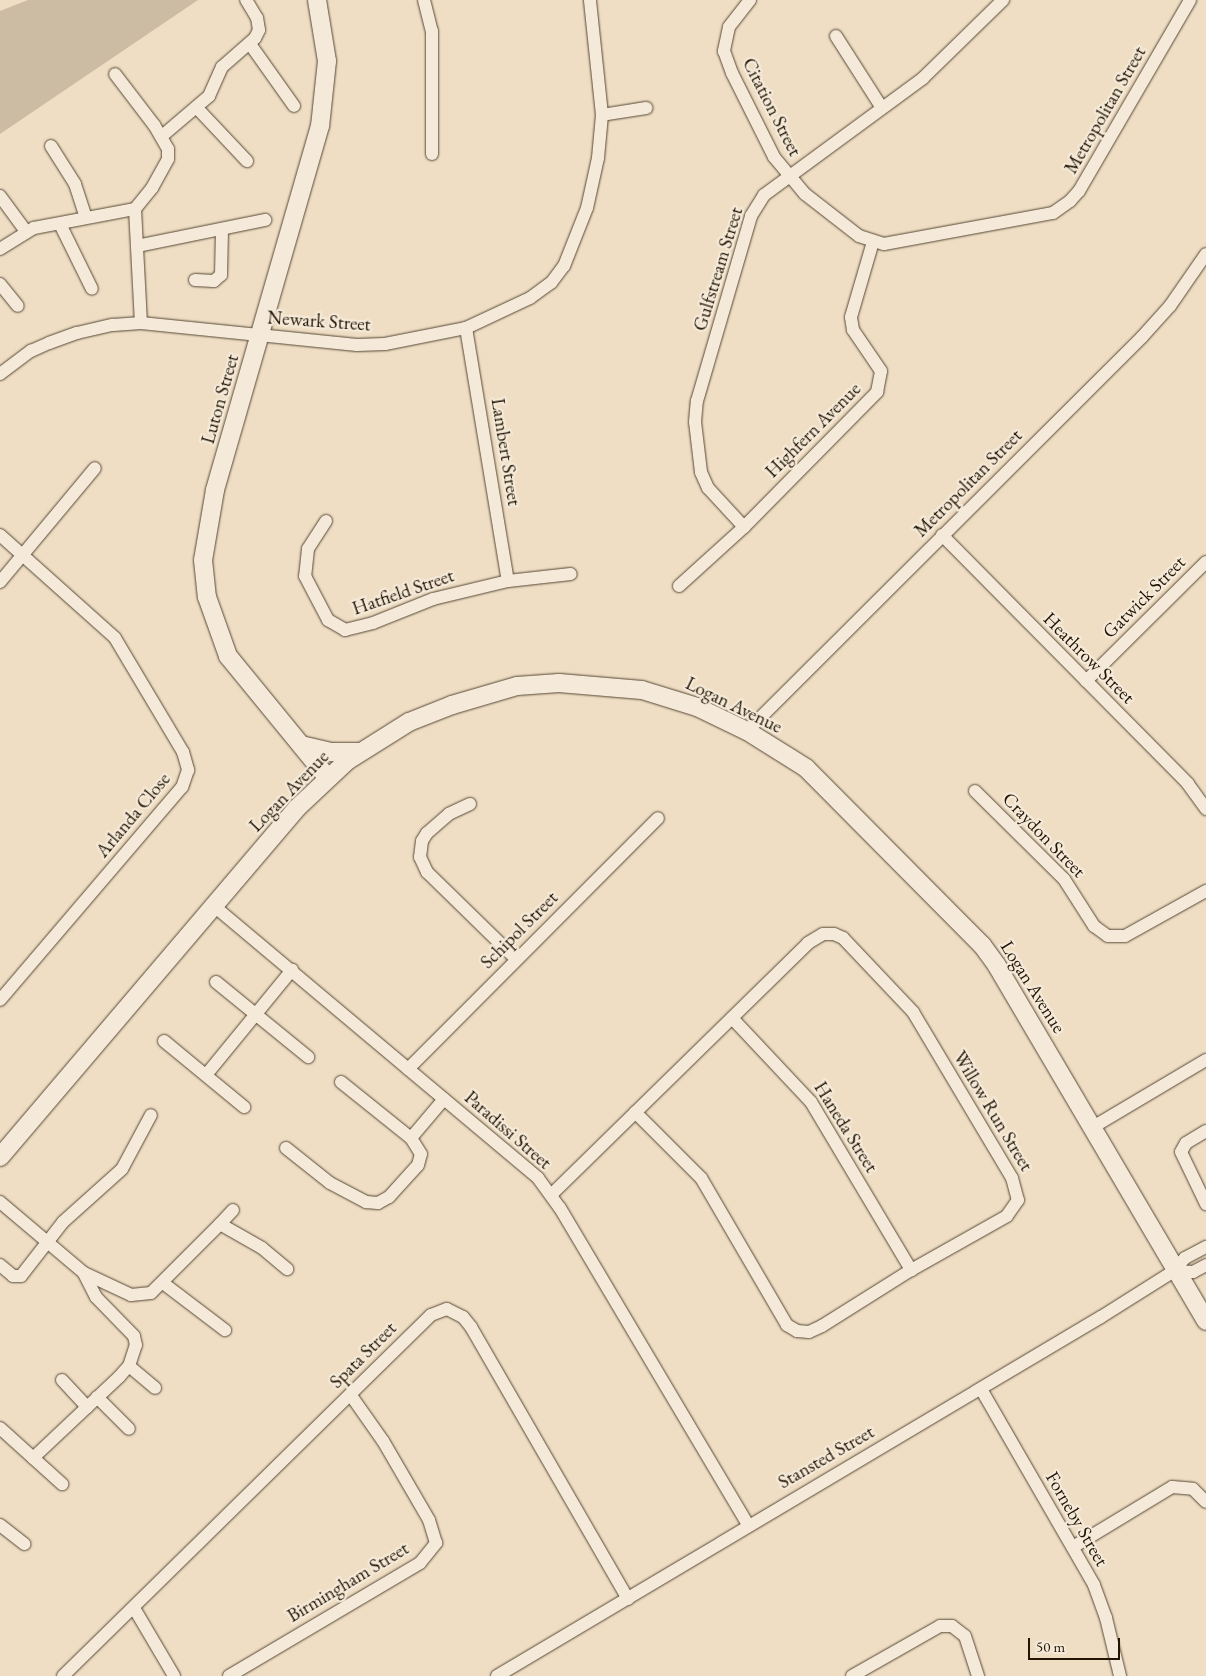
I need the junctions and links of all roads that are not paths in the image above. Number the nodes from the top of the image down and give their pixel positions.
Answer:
1 (246, 0) edge
2 (317, 0) edge
3 (424, 0) edge
4 (590, 0) edge
5 (750, 0) edge
6 (1003, 0) edge
7 (1190, 0) edge
8 (836, 36) dead end
9 (250, 44) junction
10 (115, 74) dead end
11 (294, 106) dead end
12 (196, 108) junction
13 (646, 108) dead end
14 (882, 108) junction
15 (602, 115) junction
16 (162, 136) junction
17 (52, 146) dead end
18 (432, 154) dead end
19 (247, 161) dead end
20 (788, 177) junction
21 (0, 196) edge
22 (135, 209) junction
23 (86, 217) junction
24 (265, 220) dead end
25 (60, 224) junction
26 (25, 230) junction
27 (222, 230) junction
28 (872, 242) junction
29 (136, 246) junction
30 (0, 249) edge
31 (1206, 254) edge
32 (195, 280) dead end
33 (0, 284) edge
34 (92, 289) dead end
35 (18, 306) dead end
36 (141, 323) junction
37 (466, 328) junction
38 (261, 336) junction
39 (0, 374) edge
40 (95, 468) dead end
41 (326, 521) dead end
42 (744, 527) junction
43 (0, 535) edge
44 (942, 535) junction
45 (23, 554) junction
46 (1206, 562) edge
47 (571, 574) dead end
48 (508, 581) junction
49 (0, 582) edge
50 (679, 586) dead end
51 (1086, 681) junction
52 (746, 731) junction
53 (301, 745) junction
54 (359, 752) junction
55 (327, 777) junction
56 (975, 791) dead end
57 (470, 804) dead end
58 (1206, 809) edge
59 (658, 818) dead end
60 (1206, 891) edge
61 (214, 906) junction
62 (516, 958) junction
63 (292, 970) junction
64 (216, 982) dead end
65 (0, 1000) edge
66 (256, 1014) junction
67 (732, 1018) junction
68 (164, 1041) dead end
69 (308, 1057) dead end
70 (1206, 1060) edge
71 (408, 1069) junction
72 (206, 1075) junction
73 (341, 1082) dead end
74 (444, 1099) junction
75 (244, 1107) dead end
76 (636, 1112) junction
77 (151, 1116) dead end
78 (1093, 1127) junction
79 (1206, 1131) edge
80 (411, 1138) junction
81 (286, 1148) dead end
82 (0, 1157) edge
83 (551, 1195) junction
84 (0, 1202) edge
85 (1206, 1204) edge
86 (234, 1210) dead end
87 (220, 1224) junction
88 (48, 1241) junction
89 (1206, 1247) edge
90 (0, 1265) edge
91 (1206, 1265) edge
92 (287, 1269) dead end
93 (911, 1270) junction
94 (1174, 1271) junction
95 (84, 1274) junction
96 (163, 1283) junction
97 (1206, 1321) edge
98 (225, 1330) dead end
99 (129, 1366) junction
100 (62, 1380) dead end
101 (155, 1388) dead end
102 (982, 1389) junction
103 (350, 1394) junction
104 (97, 1397) junction
105 (87, 1407) junction
106 (0, 1428) edge
107 (129, 1429) dead end
108 (33, 1458) junction
109 (62, 1484) dead end
110 (1206, 1502) edge
111 (0, 1525) edge
112 (748, 1525) junction
113 (24, 1544) dead end
114 (1073, 1547) junction
115 (628, 1599) junction
116 (134, 1608) junction
117 (63, 1676) edge
118 (174, 1676) edge
119 (229, 1676) edge
120 (497, 1676) edge
121 (852, 1676) edge
122 (978, 1676) edge
123 (1120, 1676) edge

1 - 9 street
2 - 38 street, Luton Street
3 - 18 street
4 - 15 street, Newark Street
5 - 20 street, Citation Street
6 - 14 street, Gulfstream Street
7 - 28 street, Metropolitan Street
8 - 14 street
9 - 11 street
9 - 12 street
10 - 16 street
12 - 16 street
12 - 19 street
13 - 15 street
14 - 20 street, Gulfstream Street
15 - 37 street, Newark Street
16 - 22 street
17 - 23 street
20 - 28 street
20 - 42 street, Gulfstream Street
21 - 26 street
22 - 23 street
22 - 29 street
23 - 25 street
24 - 27 street
25 - 26 street
25 - 34 street
26 - 30 street
27 - 29 street
27 - 32 street
28 - 42 street, Highfern Avenue
29 - 36 street
31 - 44 street, Metropolitan Street
33 - 35 street
36 - 38 street, Newark Street
36 - 39 street, Newark Street
37 - 38 street, Newark Street
37 - 48 street, Lambert Street
38 - 53 street, Luton Street
40 - 45 street
41 - 48 street, Hatfield Street
42 - 50 street, Highfern Avenue
43 - 45 street, Arlanda Close
44 - 51 street, Heathrow Street
44 - 52 street, Metropolitan Street
45 - 49 street
45 - 65 street, Arlanda Close
46 - 51 street, Gatwick Street
47 - 48 street, Hatfield Street
51 - 58 street, Heathrow Street
52 - 54 street, Logan Avenue
52 - 78 street, Logan Avenue
53 - 54 street
53 - 55 street, Luton Street
54 - 55 street, Logan Avenue
55 - 61 street, Logan Avenue
56 - 60 street, Craydon Street
57 - 62 street
59 - 62 street, Schipol Street
61 - 63 street, Paradissi Street
61 - 82 street, Logan Avenue
62 - 71 street, Schipol Street
63 - 66 street
63 - 71 street, Paradissi Street
64 - 66 street
66 - 69 street
66 - 72 street
67 - 76 street, Willow Run Street
67 - 93 street, Haneda Street
67 - 93 street, Willow Run Street
68 - 72 street
70 - 78 street
71 - 74 street, Paradissi Street
72 - 75 street
73 - 80 street
74 - 80 street
74 - 83 street, Paradissi Street
76 - 83 street, Willow Run Street
76 - 93 street, Willow Run Street
77 - 88 street
78 - 94 street, Logan Avenue
79 - 85 street
80 - 81 street
83 - 112 street, Paradissi Street
84 - 88 street
86 - 87 street
87 - 92 street
87 - 96 street
88 - 90 street
88 - 95 street
89 - 94 street, Stansted Street
91 - 94 street
94 - 97 street, Logan Avenue
94 - 102 street, Stansted Street
95 - 96 street
95 - 99 street
96 - 98 street
99 - 101 street
99 - 104 street
100 - 105 street
102 - 112 street, Stansted Street
102 - 114 street, Forneby Street
103 - 115 street, Spata Street
103 - 116 street, Spata Street
103 - 119 street, Birmingham Street
104 - 105 street
104 - 107 street
105 - 108 street
106 - 108 street
108 - 109 street
110 - 114 street
111 - 113 street
112 - 115 street, Stansted Street
114 - 123 street, Forneby Street
115 - 120 street, Stansted Street
116 - 117 street, Spata Street
116 - 118 street
121 - 122 street

